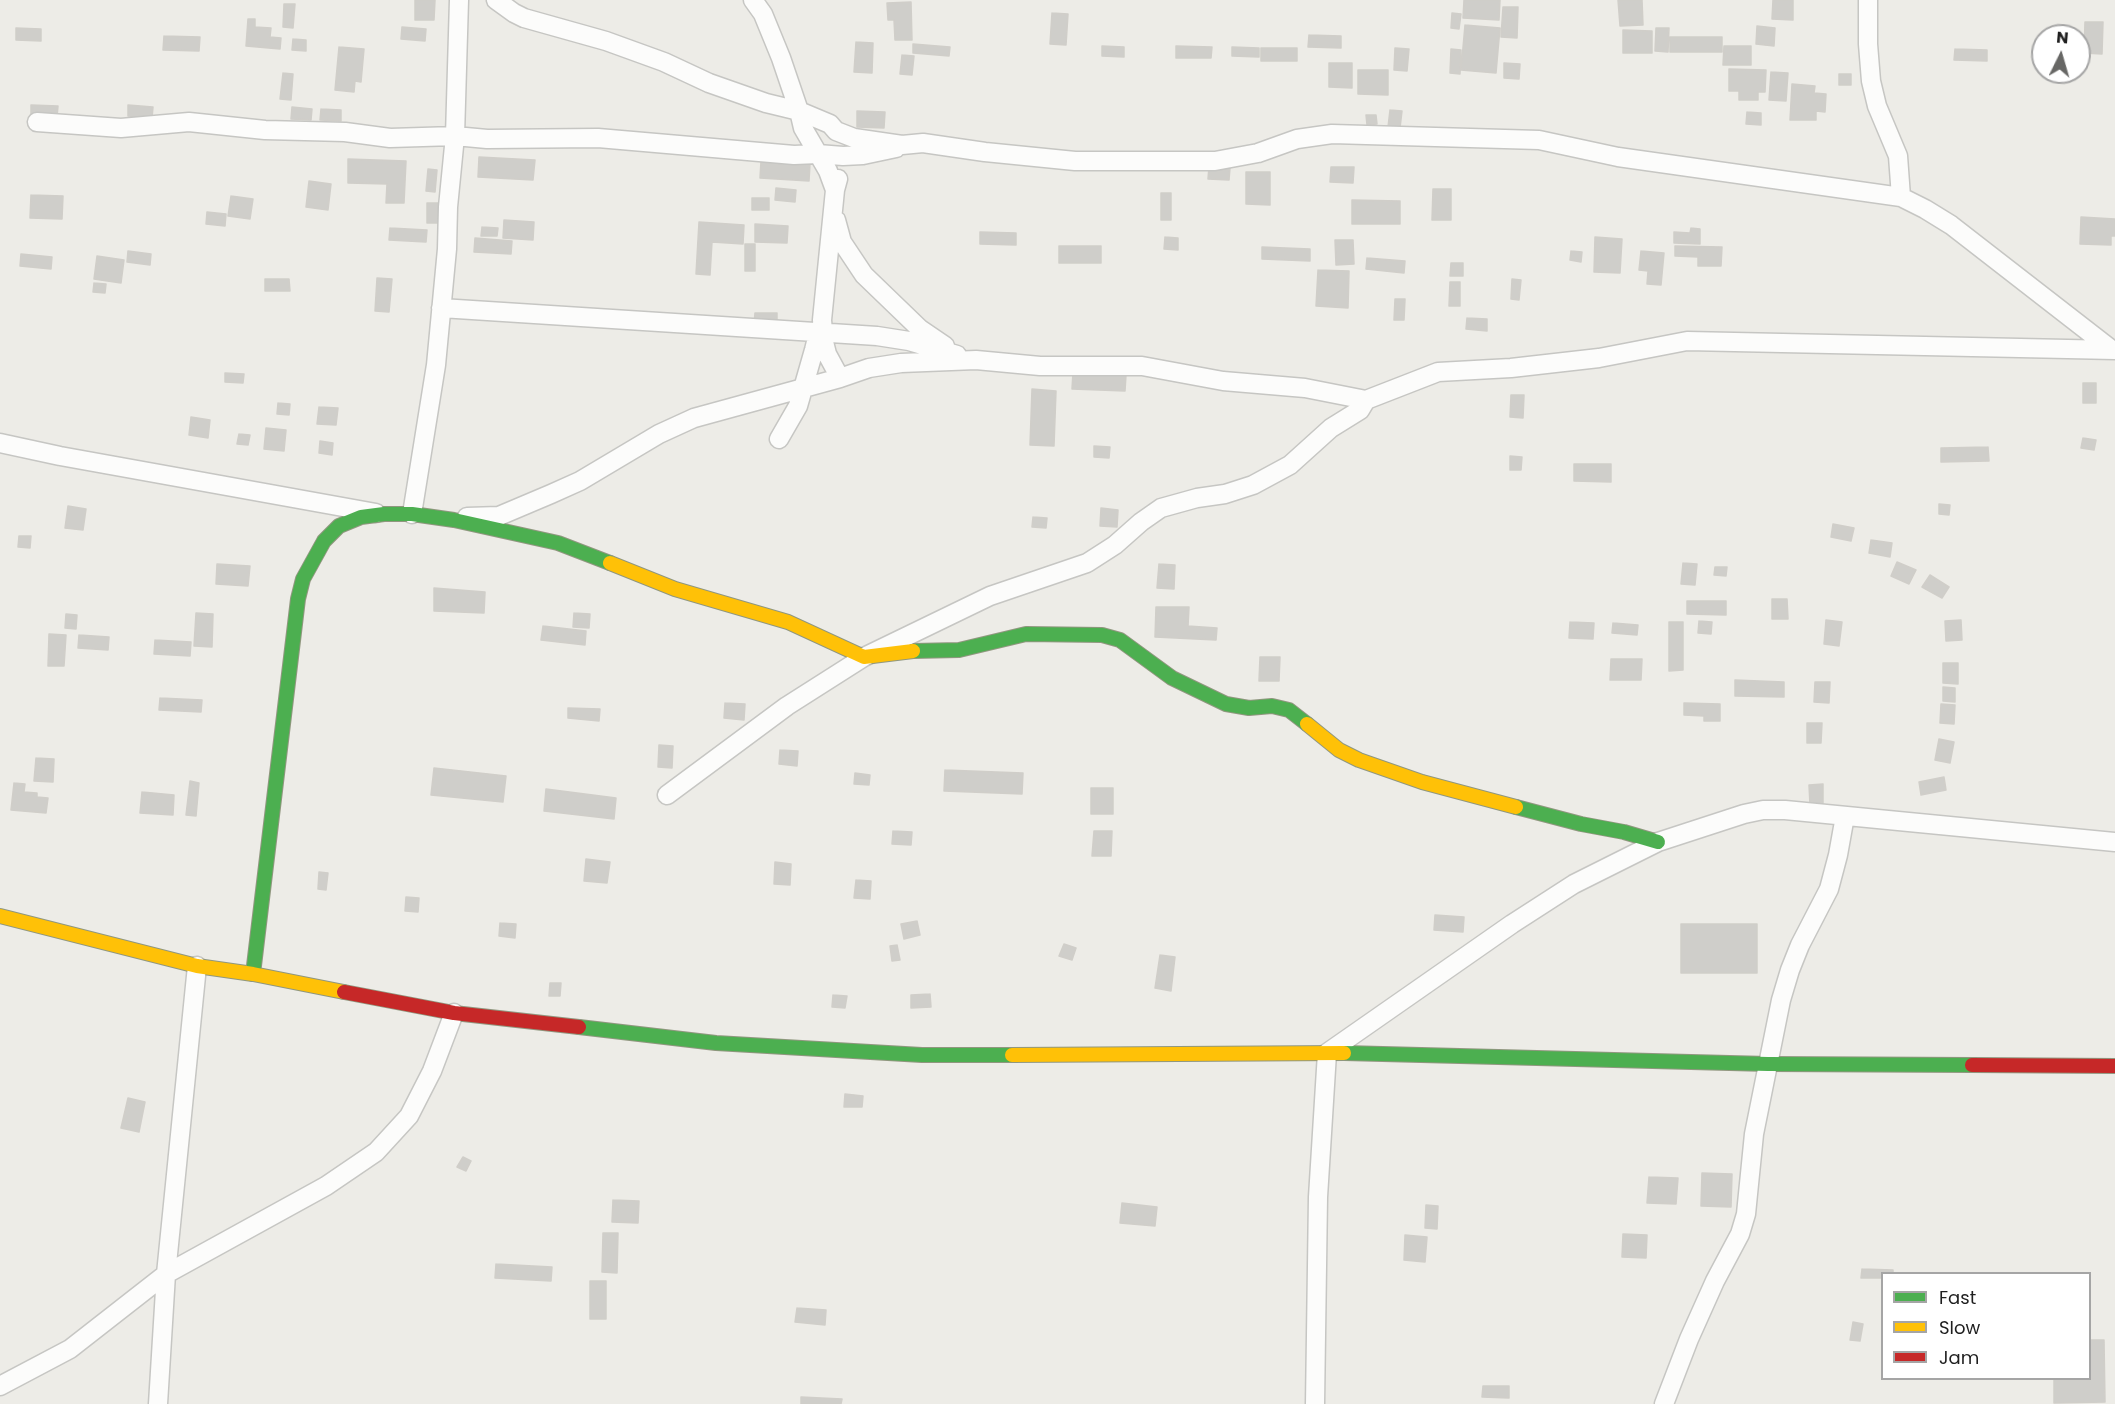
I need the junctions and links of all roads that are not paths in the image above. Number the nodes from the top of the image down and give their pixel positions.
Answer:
1 (459, 0) edge
2 (496, 0) edge
3 (753, 0) edge
4 (1868, 0) edge
5 (799, 111) junction
6 (37, 122) dead end
7 (836, 131) junction
8 (455, 136) junction
9 (902, 145) junction
10 (818, 154) junction
11 (843, 156) junction
12 (835, 190) junction
13 (1901, 197) junction
14 (834, 215) junction
15 (441, 308) junction
16 (819, 333) junction
17 (2113, 350) edge
18 (976, 360) junction
19 (840, 378) junction
20 (802, 388) junction
21 (1366, 400) junction
22 (779, 439) dead end
23 (0, 443) edge
24 (384, 514) junction
25 (412, 514) junction
26 (454, 520) junction
27 (864, 657) junction
28 (667, 795) dead end
29 (1845, 816) junction
30 (1658, 842) junction
31 (2115, 842) edge
32 (0, 916) edge
33 (197, 966) junction
34 (253, 974) junction
35 (454, 1013) junction
36 (1327, 1053) junction
37 (1768, 1064) junction
38 (2115, 1066) edge
39 (166, 1274) junction
40 (0, 1386) edge
41 (158, 1404) edge
42 (1316, 1404) edge
43 (1664, 1404) edge

1 - 8 street
2 - 5 street
3 - 5 street
4 - 13 street
5 - 7 street
5 - 10 street
6 - 8 street
7 - 9 street
7 - 11 street
8 - 10 street
8 - 15 street
9 - 11 street
9 - 13 street
10 - 11 street
10 - 12 street
11 - 12 street
12 - 14 street
13 - 17 street
14 - 16 street
14 - 18 street
15 - 16 street
15 - 25 street
16 - 18 street
16 - 19 street
16 - 20 street
17 - 21 street
18 - 19 street
18 - 21 street
19 - 20 street
20 - 22 street
20 - 26 street
21 - 27 street
23 - 24 street
24 - 25 main road
24 - 34 main road
25 - 26 main road
26 - 27 main road
27 - 28 street
27 - 30 main road
29 - 30 street
29 - 31 street
29 - 37 street
30 - 36 street
32 - 33 main road
33 - 34 main road
33 - 39 street
34 - 35 main road
35 - 36 main road
35 - 39 street
36 - 37 main road
36 - 42 street
37 - 38 main road
37 - 43 street
39 - 40 street
39 - 41 street

